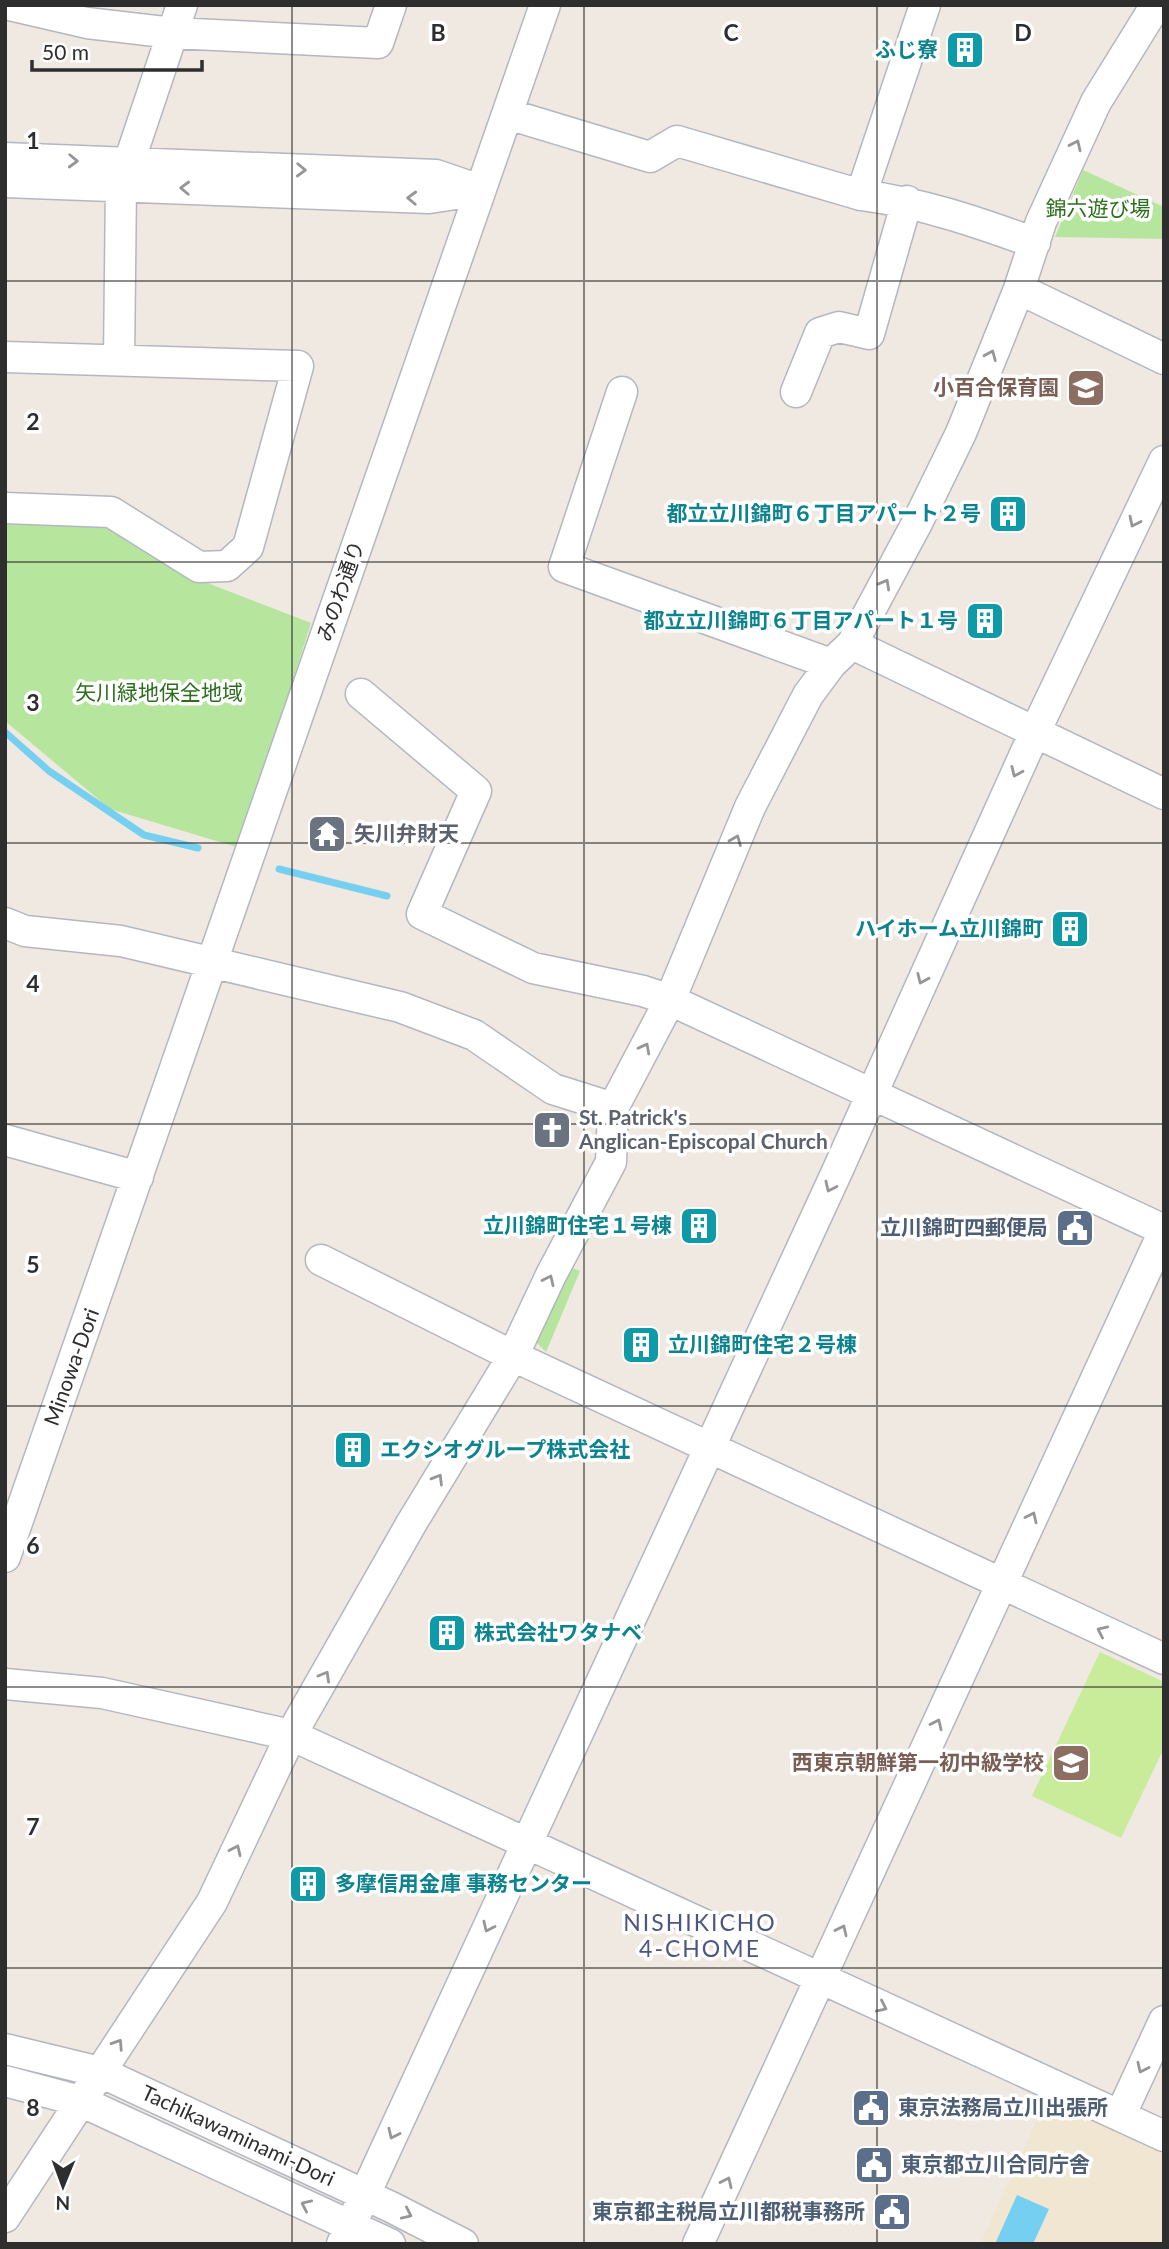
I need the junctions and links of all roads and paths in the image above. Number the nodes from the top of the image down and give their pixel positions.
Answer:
1 (9, 5) edge
2 (391, 5) edge
3 (545, 5) edge
4 (925, 5) edge
5 (1156, 5) edge
6 (178, 19) edge
7 (508, 114) junction
8 (5, 158) edge
9 (124, 174) junction
10 (5, 182) edge
11 (480, 190) junction
12 (861, 195) junction
13 (907, 201) junction
14 (1035, 243) junction
15 (1019, 289) junction
16 (5, 357) edge
17 (1164, 359) edge
18 (119, 360) junction
19 (622, 392) dead end
20 (796, 392) dead end
21 (1164, 461) edge
22 (5, 508) edge
23 (852, 643) junction
24 (831, 664) junction
25 (361, 694) dead end
26 (1034, 734) junction
27 (1164, 794) edge
28 (5, 923) edge
29 (213, 963) junction
30 (670, 1000) junction
31 (871, 1094) junction
32 (613, 1108) junction
33 (5, 1140) edge
34 (138, 1177) junction
35 (1164, 1230) edge
36 (321, 1260) dead end
37 (513, 1356) junction
38 (710, 1447) junction
39 (5, 1557) edge
40 (1000, 1584) junction
41 (1164, 1659) edge
42 (5, 1684) edge
43 (291, 1735) junction
44 (527, 1843) junction
45 (820, 1978) junction
46 (1164, 2021) edge
47 (5, 2049) edge
48 (100, 2072) junction
49 (5, 2081) edge
50 (80, 2101) junction
51 (1120, 2116) junction
52 (1164, 2136) edge
53 (365, 2194) junction
54 (5, 2217) edge
55 (346, 2234) edge
56 (390, 2244) edge
57 (463, 2244) edge
58 (698, 2244) edge

1 - 6 street
2 - 6 street
3 - 7 street, みのわ通り
4 - 12 street
14 -> 5 street
6 - 9 street
7 - 11 street, みのわ通り
7 - 12 street
8 -> 9 street
9 - 10 street
9 - 11 street
9 - 18 street
11 - 29 street, みのわ通り
12 - 13 street
13 - 14 street
13 - 20 street
14 - 15 street
15 - 17 street
23 -> 15 street
16 - 18 street
18 - 22 street
19 - 24 street
21 -> 26 street
23 - 24 street
23 - 26 street
30 -> 24 street
25 - 30 street
26 - 27 street
26 -> 31 street
28 - 29 street
29 - 32 street
29 - 34 street, みのわ通り
30 - 31 street
32 -> 30 street
31 - 35 street
31 -> 38 street
37 -> 32 street
33 - 34 street
34 - 39 street, Minowa-Dori
40 -> 35 street
36 - 37 street
37 - 38 street
43 -> 37 street
38 - 40 street
38 - 44 street
41 -> 40 street
45 -> 40 street
42 - 43 street
43 - 44 street
48 -> 43 street
44 - 45 street
44 -> 53 street
45 -> 51 street
58 -> 45 street
46 -> 51 street
47 - 48 street, Tachikawaminami-Dori
48 - 50 street
48 - 53 street, Tachikawaminami-Dori
49 - 50 street, Tachikawaminami-Dori
50 - 54 street
55 -> 50 street, Tachikawaminami-Dori
51 - 52 street
53 - 55 street
53 -> 57 street, Tachikawaminami-Dori
55 - 56 street, Tachikawaminami-Dori

